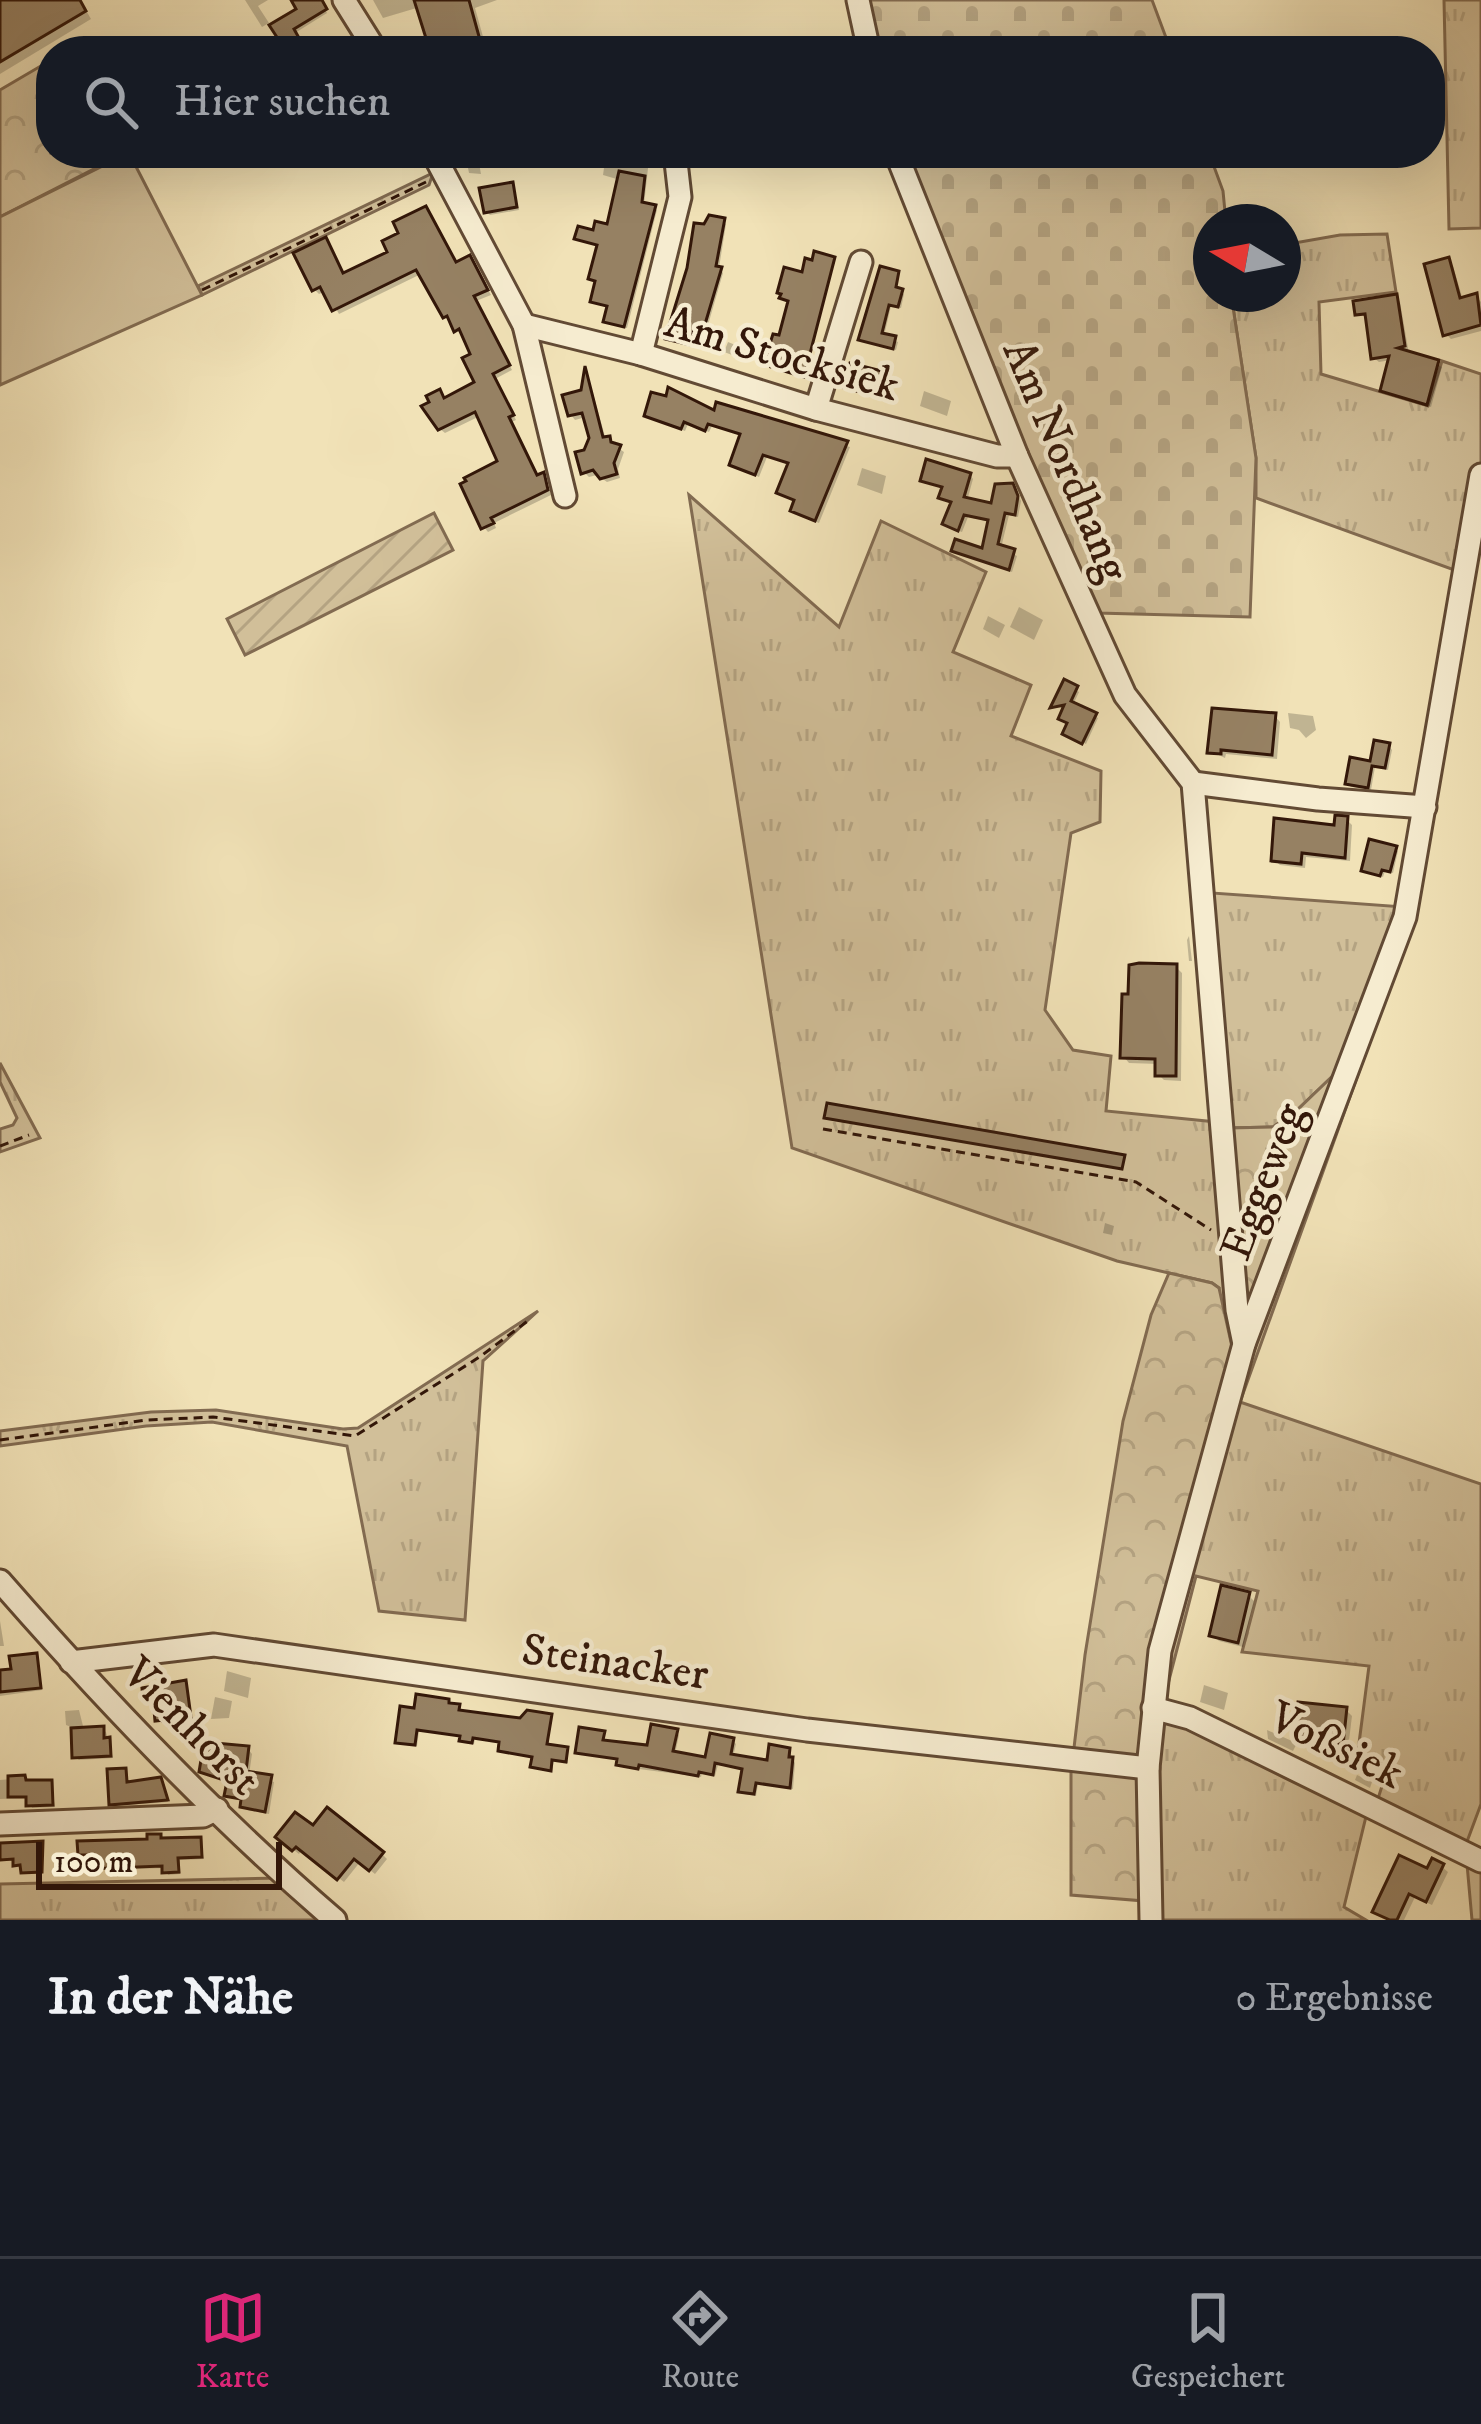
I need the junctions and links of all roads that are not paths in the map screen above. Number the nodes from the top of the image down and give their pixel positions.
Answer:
1 (344, 0) edge
2 (858, 0) edge
3 (367, 36) edge
4 (866, 36) edge
5 (441, 168) edge
6 (677, 168) edge
7 (902, 168) edge
8 (861, 262) dead end
9 (524, 325) junction
10 (641, 354) junction
11 (816, 409) junction
12 (1017, 456) junction
13 (1481, 475) edge
14 (565, 496) dead end
15 (1193, 784) junction
16 (1425, 807) junction
17 (1244, 1344) junction
18 (0, 1581) edge
19 (71, 1663) junction
20 (1153, 1708) junction
21 (1148, 1768) junction
22 (217, 1809) junction
23 (0, 1824) edge
24 (1481, 1861) edge
25 (327, 1917) edge
26 (1151, 1920) edge

1 - 3 street
2 - 4 street
5 - 9 street
6 - 10 street
7 - 12 street, Am Nordhang
8 - 11 street
9 - 10 street, Am Stocksiek
9 - 14 street
10 - 11 street, Am Stocksiek
11 - 12 street, Am Stocksiek
12 - 15 street, Am Nordhang
13 - 16 street, Eggeweg
15 - 16 street
15 - 17 street
16 - 17 street, Eggeweg
17 - 20 street, Eggeweg
18 - 19 street, Vienhorst
19 - 21 street, Steinacker
19 - 22 street, Vienhorst
20 - 21 street, Eggeweg
20 - 24 street, Voßsiek
21 - 26 street, Eggeweg
22 - 23 street
22 - 25 street, Vienhorst

